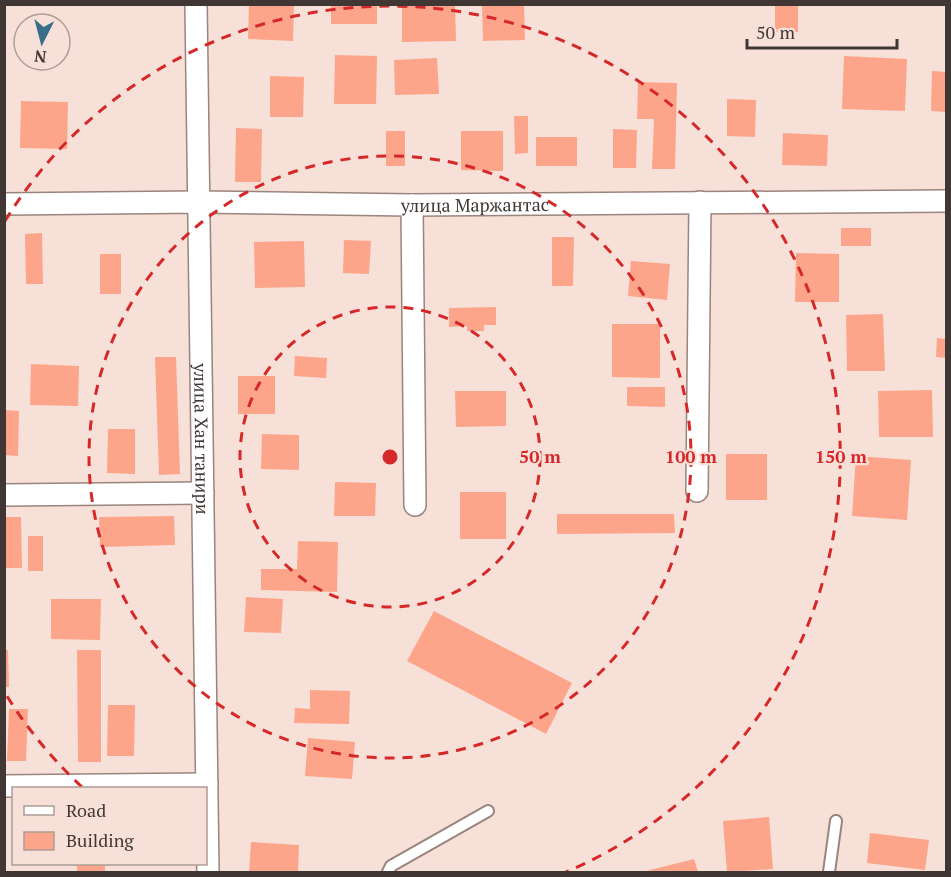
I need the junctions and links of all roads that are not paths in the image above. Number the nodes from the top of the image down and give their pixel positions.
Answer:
1 (196, 4) edge
2 (946, 201) edge
3 (199, 202) junction
4 (700, 202) junction
5 (4, 204) edge
6 (412, 205) junction
7 (697, 491) dead end
8 (203, 493) junction
9 (4, 495) edge
10 (415, 505) dead end
11 (207, 784) junction
12 (4, 786) edge
13 (488, 811) dead end
14 (836, 821) dead end
15 (208, 873) edge
16 (388, 873) edge
17 (829, 873) edge

1 - 3 street, улица Хан танири
2 - 4 street, улица Маржантас
3 - 5 street, улица Маржантас
3 - 6 street, улица Маржантас
3 - 8 street, улица Хан танири
4 - 6 street, улица Маржантас
4 - 7 street
6 - 10 street
8 - 9 street
8 - 11 street, улица Хан танири
11 - 12 street
11 - 15 street, улица Хан танири
13 - 16 lane
14 - 17 lane

